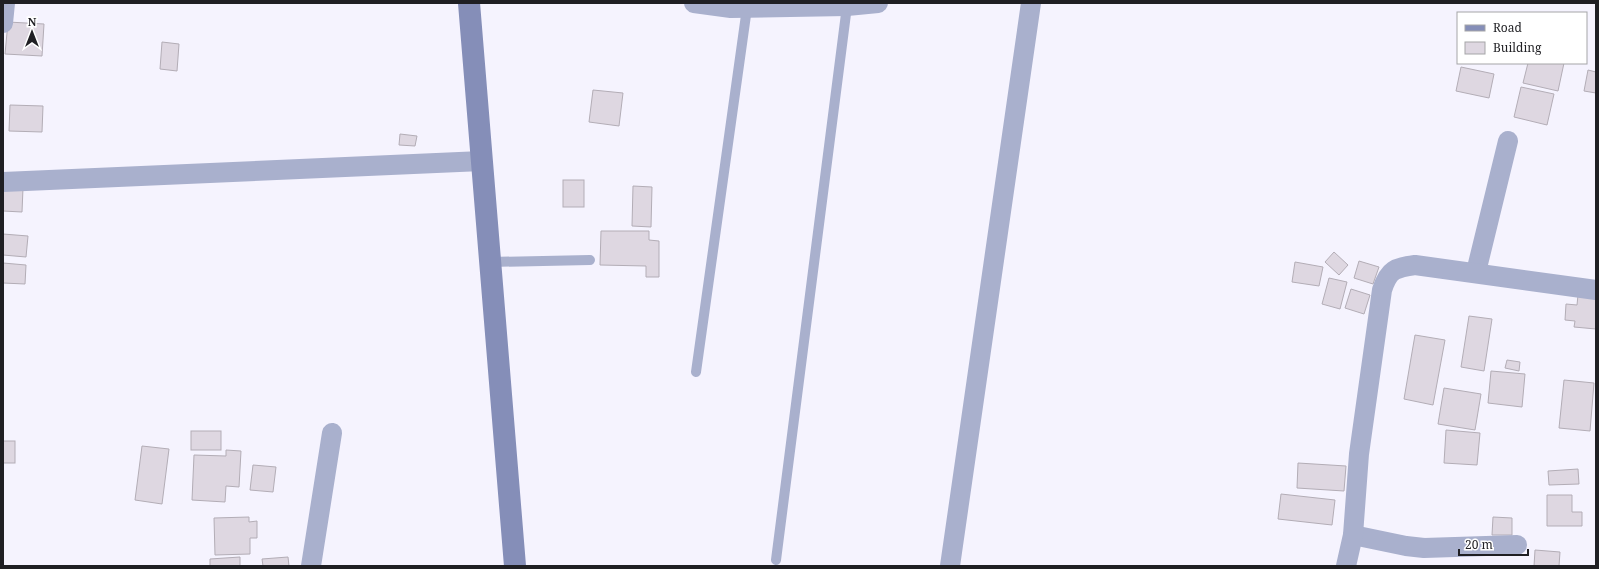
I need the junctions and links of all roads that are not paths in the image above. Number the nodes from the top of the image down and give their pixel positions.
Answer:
1 (5, 3) edge
2 (469, 3) edge
3 (694, 3) edge
4 (878, 3) edge
5 (1031, 3) edge
6 (847, 6) junction
7 (747, 8) junction
8 (3, 23) edge
9 (1508, 141) dead end
10 (482, 161) junction
11 (3, 182) edge
12 (590, 260) dead end
13 (490, 262) junction
14 (1476, 272) junction
15 (1596, 290) edge
16 (696, 372) dead end
17 (332, 433) dead end
18 (1353, 534) junction
19 (1517, 544) dead end
20 (776, 560) dead end
21 (311, 566) edge
22 (515, 566) edge
23 (950, 566) edge
24 (1346, 566) edge

1 - 8 street
2 - 10 street
3 - 7 street
4 - 6 street
5 - 23 street
6 - 7 street
6 - 20 lane
7 - 16 lane
9 - 14 street
10 - 11 street
10 - 13 street
12 - 13 lane
13 - 22 street
14 - 15 street
14 - 18 street
17 - 21 street
18 - 19 street
18 - 24 street

